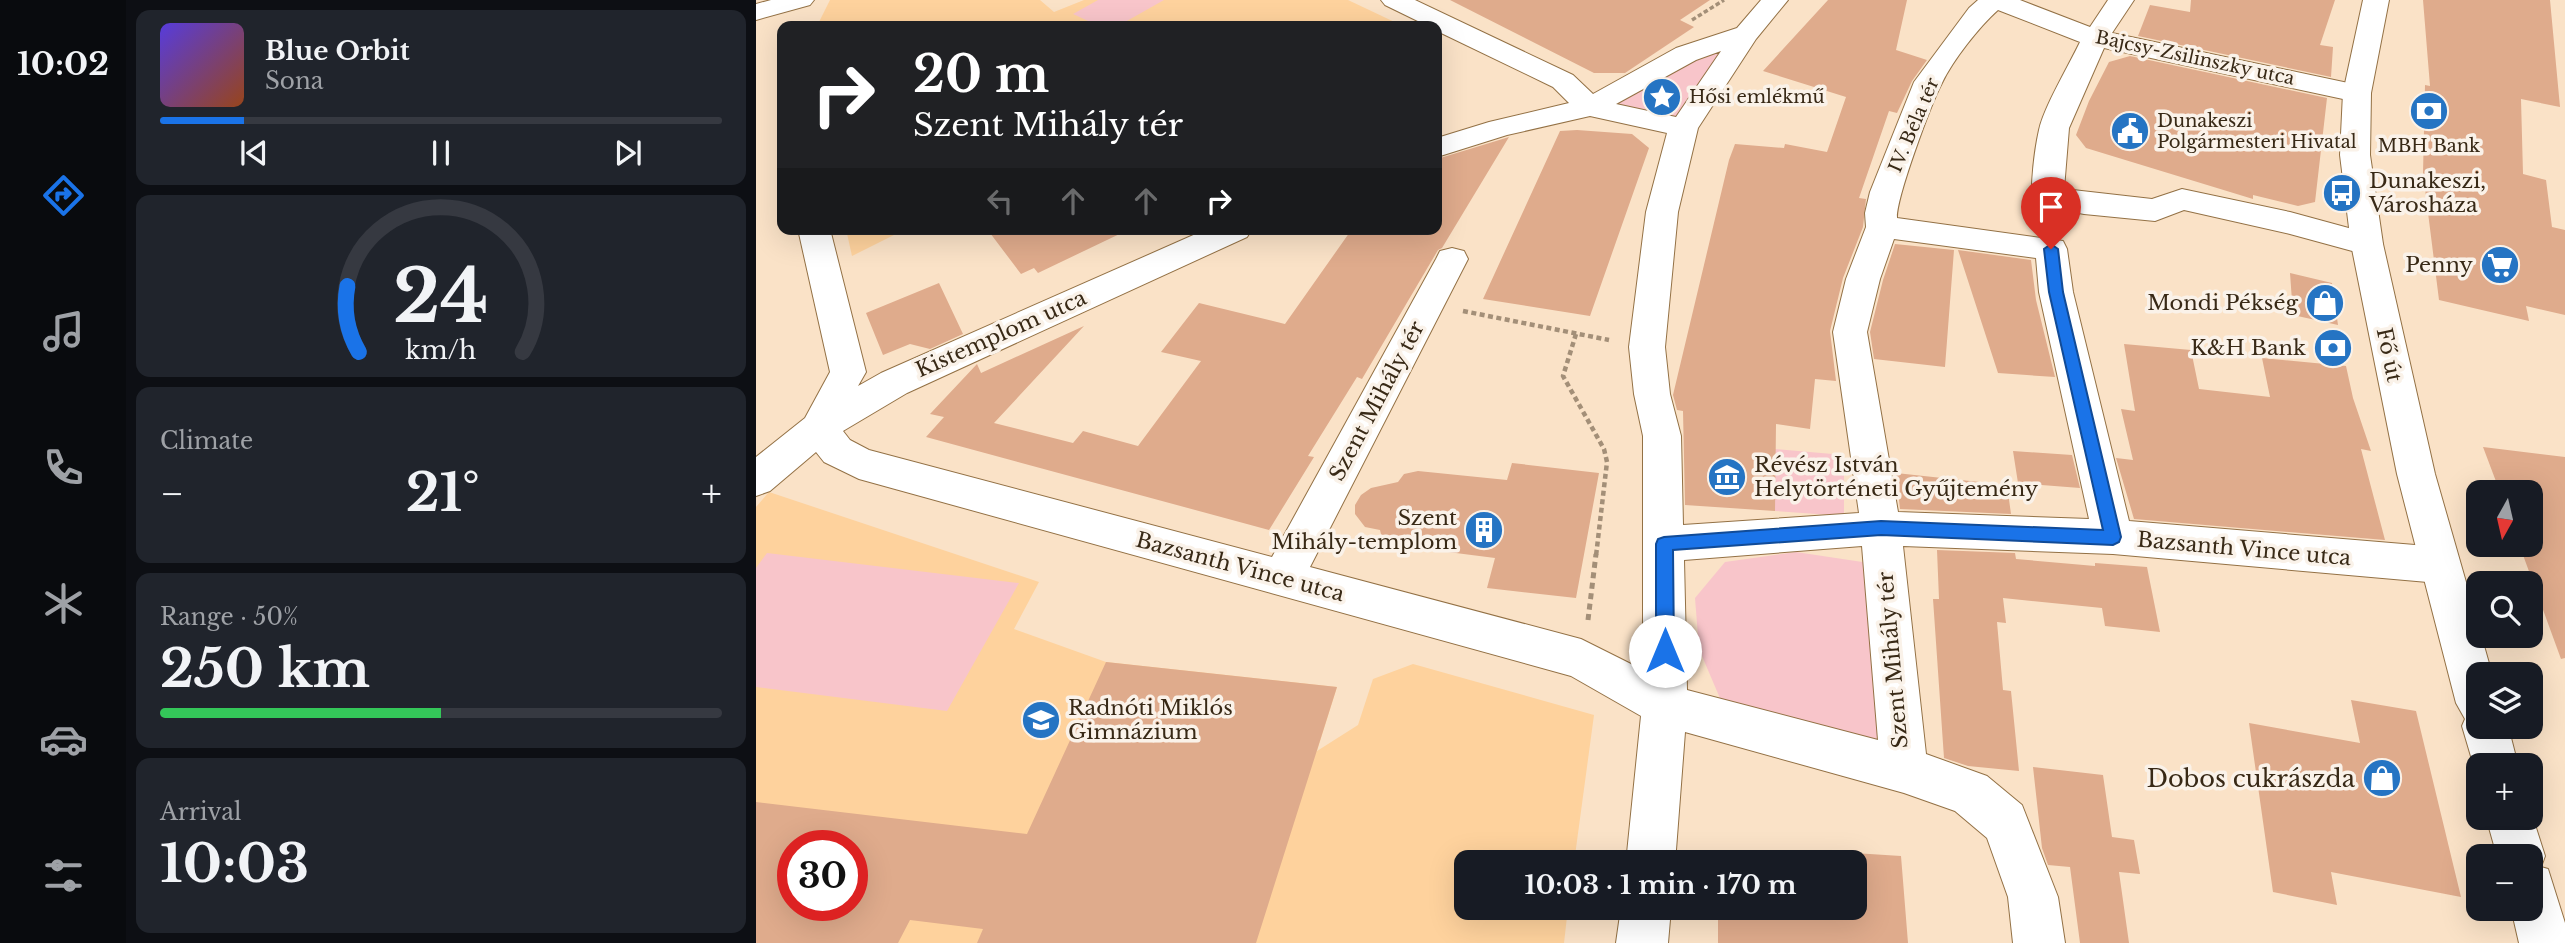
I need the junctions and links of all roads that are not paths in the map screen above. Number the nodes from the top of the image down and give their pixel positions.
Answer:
1 (800, 0) edge
2 (813, 0) edge
3 (1394, 0) edge
4 (1775, 0) edge
5 (1995, 0) edge
6 (2121, 0) edge
7 (2376, 0) edge
8 (756, 12) edge
9 (803, 21) edge
10 (1438, 21) edge
11 (1442, 23) edge
12 (1746, 34) junction
13 (2095, 38) junction
14 (2357, 93) junction
15 (1590, 107) junction
16 (1684, 128) junction
17 (1442, 146) edge
18 (2048, 196) junction
19 (1882, 227) junction
20 (815, 235) edge
21 (1223, 235) edge
22 (2367, 244) junction
23 (2051, 249) junction
24 (1452, 259) dead end
25 (818, 428) junction
26 (763, 471) edge
27 (1881, 528) junction
28 (2113, 537) junction
29 (1664, 544) junction
30 (2439, 565) junction
31 (1282, 579) junction
32 (2466, 662) edge
33 (1665, 705) junction
34 (1904, 770) junction
35 (1651, 850) edge
36 (1645, 920) edge
37 (1642, 943) edge
38 (2039, 943) edge

1 - 8 street
2 - 9 street
3 - 10 street
4 - 12 street
5 - 13 street, Bajcsy-Zsilinszky utca
5 - 19 street, IV. Béla tér
6 - 13 street
7 - 14 street, Fő út
11 - 15 street
12 - 15 street
12 - 16 street
13 - 14 street, Bajcsy-Zsilinszky utca
13 - 18 street
14 - 22 street, Fő út
15 - 16 street
15 - 17 street
16 - 29 street
18 - 22 street
18 - 23 street
19 - 23 street
19 - 27 street, IV. Béla tér
20 - 25 street
21 - 25 street, Kistemplom utca
22 - 30 street, Fő út
23 - 28 street
24 - 31 street, Szent Mihály tér
25 - 26 street, Kistemplom utca
25 - 31 street, Bazsanth Vince utca
27 - 28 street, Bazsanth Vince utca
27 - 29 street
27 - 34 street, Szent Mihály tér
28 - 30 street, Bazsanth Vince utca
29 - 33 street
30 - 32 street, Fő út
31 - 33 street, Bazsanth Vince utca
33 - 34 street, Szent Mihály tér
33 - 35 street
34 - 38 street
36 - 37 street

